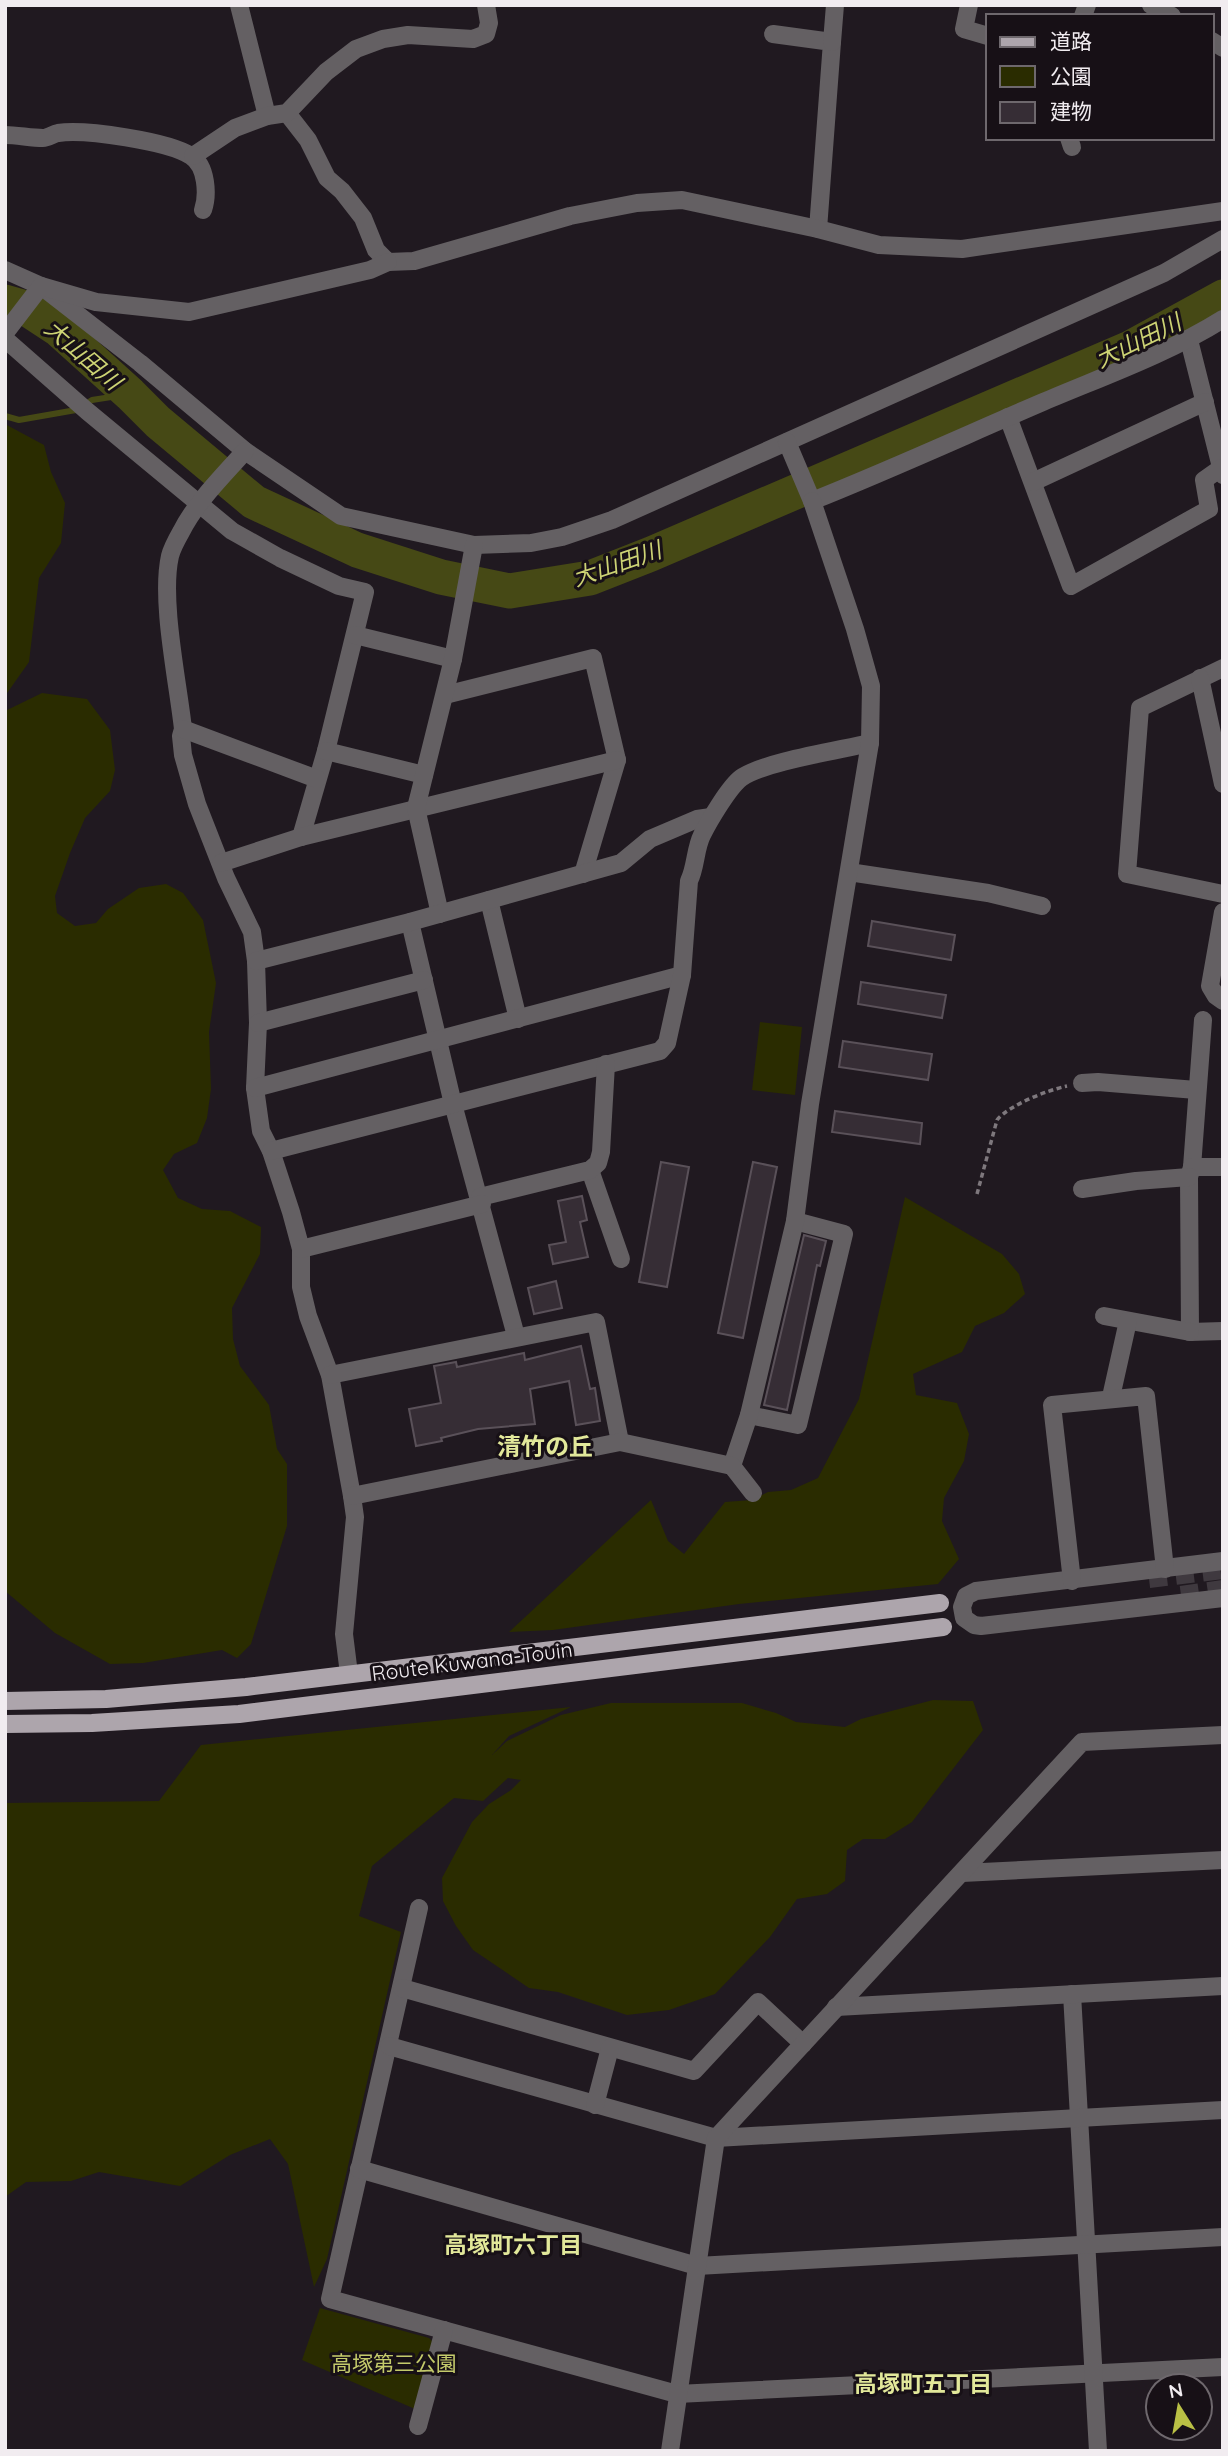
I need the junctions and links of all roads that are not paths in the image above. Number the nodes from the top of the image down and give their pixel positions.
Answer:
1 (239, 5) edge
2 (486, 5) edge
3 (835, 5) edge
4 (970, 5) edge
5 (1151, 5) edge
6 (1168, 14) edge
7 (773, 34) dead end
8 (986, 35) edge
9 (832, 42) junction
10 (287, 113) junction
11 (267, 116) junction
12 (5, 135) edge
13 (193, 156) junction
14 (203, 210) dead end
15 (1223, 211) edge
16 (818, 229) junction
17 (1223, 239) edge
18 (388, 262) junction
19 (5, 270) edge
20 (41, 286) junction
21 (1223, 320) edge
22 (5, 333) edge
23 (5, 339) edge
24 (1189, 340) junction
25 (1205, 402) junction
26 (1009, 417) junction
27 (789, 447) junction
28 (245, 451) junction
29 (1222, 471) edge
30 (1033, 482) junction
31 (811, 498) junction
32 (199, 504) junction
33 (472, 554) junction
34 (355, 635) junction
35 (453, 659) junction
36 (1223, 668) edge
37 (1200, 678) junction
38 (445, 695) junction
39 (183, 729) junction
40 (870, 743) junction
41 (326, 751) junction
42 (617, 760) junction
43 (424, 775) junction
44 (317, 779) junction
45 (1223, 785) edge
46 (416, 808) junction
47 (711, 817) junction
48 (301, 837) junction
49 (221, 863) junction
50 (849, 872) junction
51 (583, 874) junction
52 (1223, 894) edge
53 (489, 900) junction
54 (1042, 906) dead end
55 (1223, 912) edge
56 (440, 914) junction
57 (410, 922) junction
58 (256, 961) junction
59 (682, 975) junction
60 (424, 981) junction
61 (1223, 1001) edge
62 (518, 1019) junction
63 (1203, 1020) dead end
64 (258, 1023) junction
65 (439, 1039) junction
66 (606, 1064) junction
67 (1082, 1083) road end
68 (255, 1088) junction
69 (1196, 1090) junction
70 (453, 1104) junction
71 (271, 1151) junction
72 (1223, 1167) edge
73 (590, 1170) junction
74 (1191, 1172) junction
75 (1082, 1189) dead end
76 (481, 1200) junction
77 (795, 1221) junction
78 (301, 1249) junction
79 (621, 1259) dead end
80 (1104, 1316) dead end
81 (1128, 1321) junction
82 (1223, 1331) edge
83 (1190, 1332) junction
84 (516, 1336) junction
85 (330, 1375) junction
86 (1111, 1397) junction
87 (749, 1415) junction
88 (620, 1442) junction
89 (733, 1466) junction
90 (753, 1493) dead end
91 (352, 1496) junction
92 (1223, 1562) edge
93 (1165, 1569) junction
94 (1072, 1581) junction
95 (1223, 1598) edge
96 (940, 1603) dead end
97 (943, 1627) dead end
98 (349, 1674) junction
99 (5, 1701) edge
100 (5, 1724) edge
101 (1223, 1735) edge
102 (1223, 1860) edge
103 (962, 1873) junction
104 (419, 1908) dead end
105 (1223, 1986) edge
106 (402, 1988) junction
107 (1072, 1994) junction
108 (836, 2007) junction
109 (803, 2044) junction
110 (389, 2046) junction
111 (610, 2048) junction
112 (595, 2105) junction
113 (1223, 2110) edge
114 (1079, 2118) junction
115 (716, 2138) junction
116 (359, 2169) junction
117 (1223, 2237) edge
118 (1087, 2244) junction
119 (697, 2266) junction
120 (444, 2330) junction
121 (1223, 2367) edge
122 (1094, 2374) junction
123 (677, 2395) junction
124 (418, 2426) dead end
125 (670, 2451) edge
126 (1098, 2451) edge

1 - 11 street
2 - 10 street
3 - 9 street
4 - 8 street
5 - 6 street
7 - 9 street
9 - 16 street
10 - 11 street
10 - 18 street
11 - 13 street
12 - 13 street
13 - 14 street
15 - 16 street
16 - 18 street
17 - 27 street
18 - 20 street
19 - 20 street
20 - 22 street
20 - 28 street
21 - 24 street
23 - 32 street
24 - 25 street
24 - 26 street
25 - 29 street
25 - 30 street
26 - 30 street
26 - 31 street
27 - 31 street
27 - 33 street
28 - 32 street
28 - 33 street
29 - 30 street
31 - 40 street
32 - 34 street
32 - 39 street
33 - 35 street
34 - 35 street
34 - 41 street
35 - 38 street
36 - 37 street
37 - 45 street
37 - 52 street
38 - 42 street
38 - 43 street
39 - 44 street
39 - 49 street
40 - 47 street
40 - 50 street
41 - 43 street
41 - 44 street
42 - 46 street
42 - 51 street
43 - 46 street
44 - 48 street
46 - 48 street
46 - 56 street
47 - 51 street
47 - 59 street
48 - 49 street
49 - 58 street
50 - 54 street
50 - 77 street
51 - 53 street
53 - 56 street
53 - 62 street
55 - 61 street
56 - 57 street
57 - 58 street
57 - 60 street
58 - 64 street
59 - 62 street
59 - 66 street
60 - 64 street
60 - 65 street
62 - 65 street
63 - 69 street
64 - 68 street
65 - 68 street
65 - 70 street
66 - 70 street
66 - 73 street
67 - 69 street
68 - 71 street
69 - 74 street
70 - 71 street
70 - 76 street
71 - 78 street
72 - 74 street
73 - 76 street
73 - 79 street
74 - 75 street
74 - 83 street
76 - 78 street
76 - 84 street
77 - 87 street
77 - 87 street
78 - 85 street
80 - 81 street
81 - 83 street
81 - 86 street
82 - 83 street
84 - 85 street
84 - 88 street
85 - 91 street
86 - 93 street
86 - 94 street
87 - 89 street
88 - 89 street
88 - 91 street
89 - 90 street
91 - 98 street
92 - 93 street
93 - 94 street
94 - 95 street
96 - 98 main road, Route Kuwana-Touin
97 - 100 main road, Route Kuwana-Touin
98 - 99 main road, Route Kuwana-Touin
101 - 103 street
102 - 103 street
103 - 108 street
104 - 106 street
105 - 107 street
106 - 110 street
106 - 111 street
107 - 108 street
107 - 114 street
108 - 109 street
109 - 111 street
109 - 115 street
110 - 112 street
110 - 116 street
111 - 112 street
112 - 115 street
113 - 114 street
114 - 115 street
114 - 118 street
115 - 119 street
116 - 119 street
116 - 120 street
117 - 118 street
118 - 119 street
118 - 122 street
119 - 123 street
120 - 123 street
120 - 124 street
121 - 122 street
122 - 123 street
122 - 126 street
123 - 125 street

